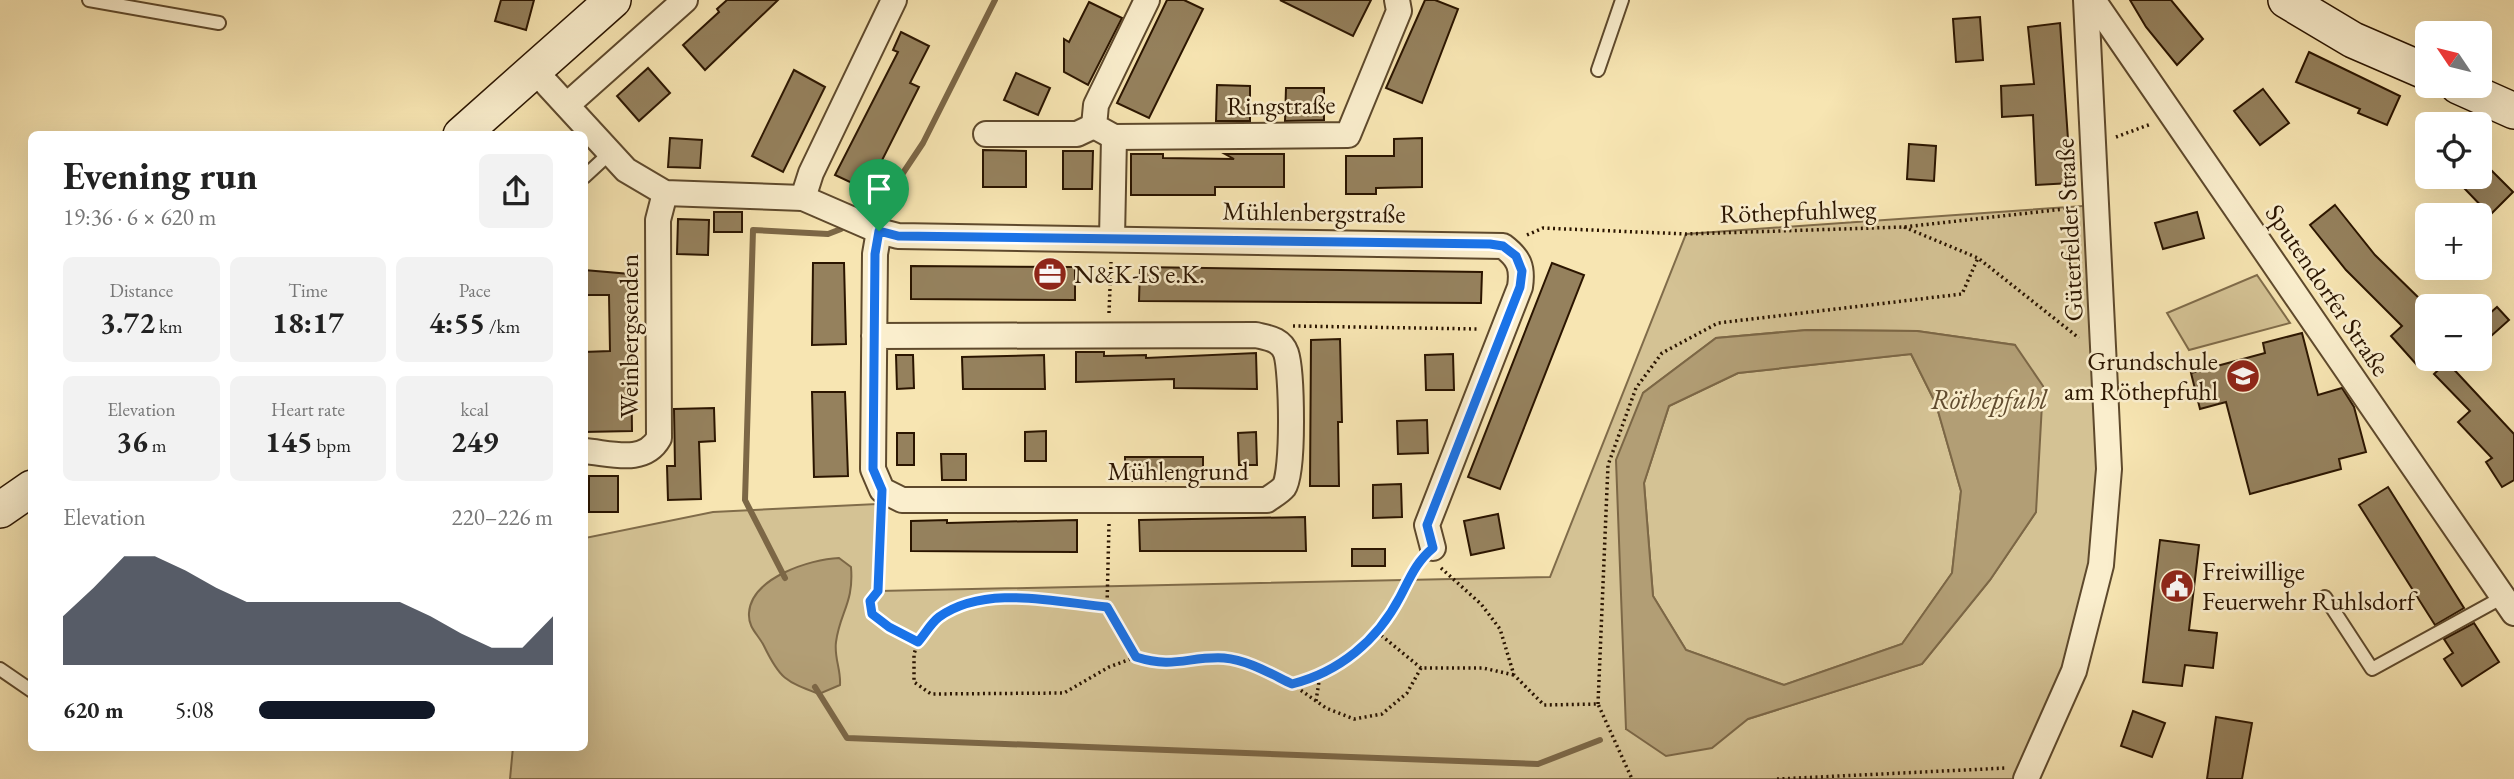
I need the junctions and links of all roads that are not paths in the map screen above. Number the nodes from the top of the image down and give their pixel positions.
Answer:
1 (89, 0) edge
2 (613, 0) edge
3 (685, 0) edge
4 (894, 0) edge
5 (1147, 0) edge
6 (1397, 0) edge
7 (1622, 0) edge
8 (2086, 0) edge
9 (2093, 0) edge
10 (2286, 0) edge
11 (219, 23) dead end
12 (2415, 67) edge
13 (1598, 69) dead end
14 (536, 71) junction
15 (2485, 98) edge
16 (566, 105) junction
17 (2514, 111) edge
18 (466, 131) edge
19 (1104, 132) junction
20 (986, 134) dead end
21 (610, 153) junction
22 (588, 173) edge
23 (665, 193) junction
24 (803, 198) junction
25 (879, 231) junction
26 (1112, 238) junction
27 (874, 336) junction
28 (588, 451) edge
29 (28, 491) edge
30 (0, 510) edge
31 (1433, 548) road end
32 (2325, 597) dead end
33 (2508, 605) edge
34 (0, 669) edge
35 (28, 688) edge
36 (2029, 773) edge

1 - 11 lane
2 - 14 street
3 - 16 street
4 - 24 street
5 - 19 street
6 - 19 street, Ringstraße
7 - 13 lane
8 - 36 street, Güterfelder Straße
9 - 33 street, Sputendorfer Straße
10 - 12 street
14 - 16 street, Mühlenbergstraße
14 - 18 street
15 - 17 street
16 - 21 street, Mühlenbergstraße
19 - 20 street, Ringstraße
19 - 26 street
21 - 22 lane
21 - 23 street, Mühlenbergstraße
23 - 24 street, Mühlenbergstraße
23 - 28 street, Weinbergsenden
24 - 25 street, Mühlenbergstraße
25 - 26 street, Mühlenbergstraße
25 - 27 street
26 - 31 street, Mühlenbergstraße
27 - 27 street, Mühlengrund
29 - 30 street
32 - 33 lane
34 - 35 lane

